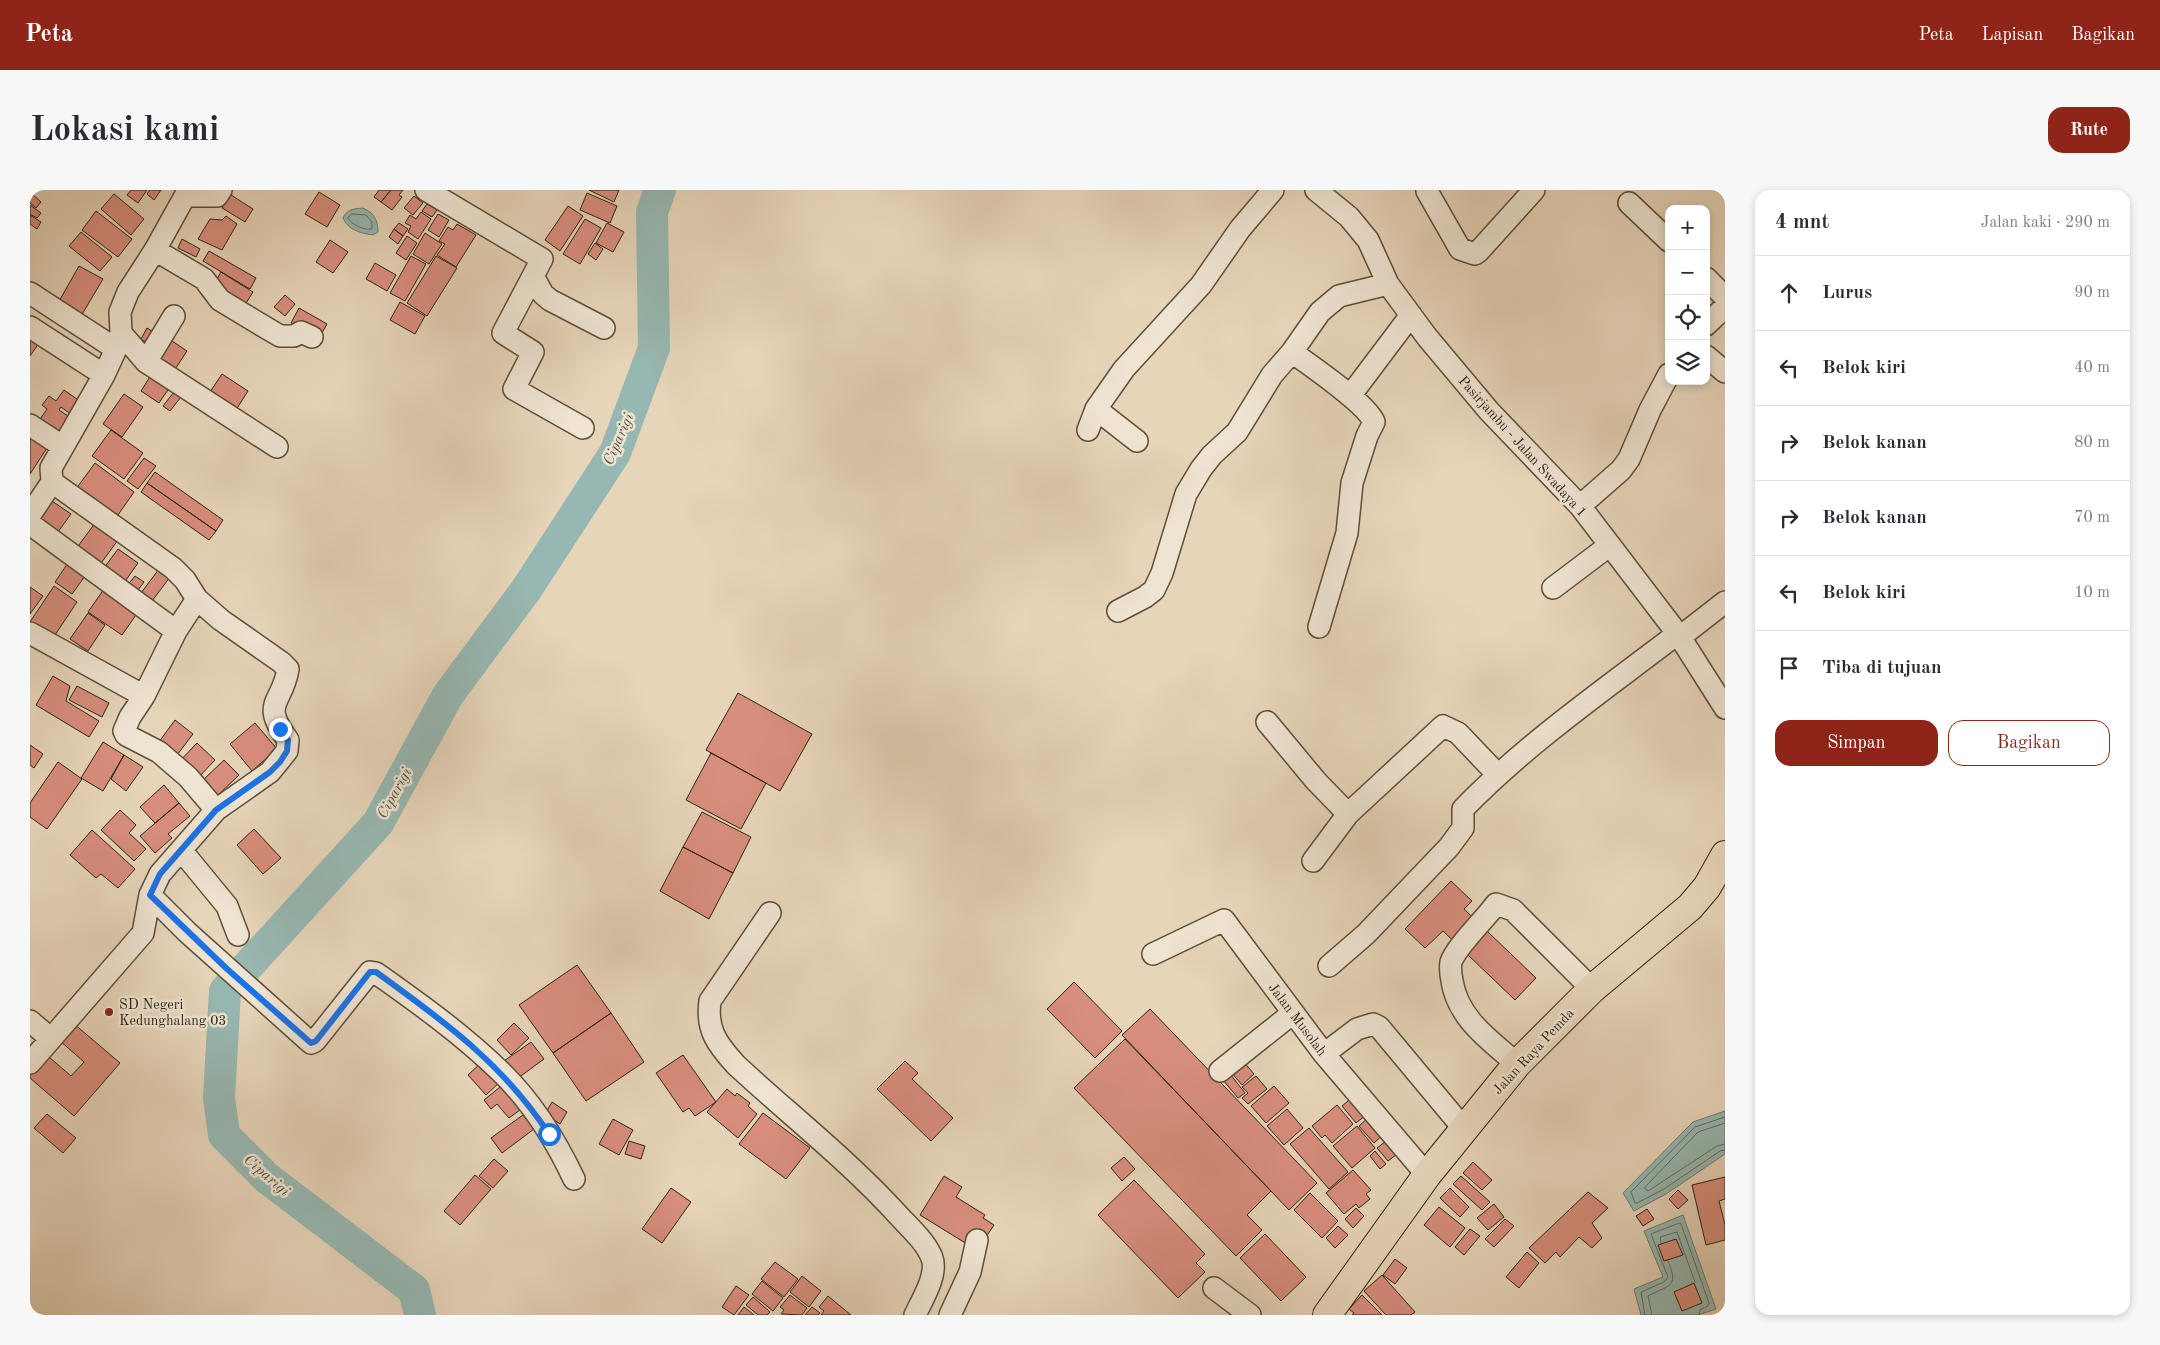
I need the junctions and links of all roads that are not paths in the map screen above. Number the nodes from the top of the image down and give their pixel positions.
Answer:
1 (221, 190) edge
2 (426, 190) edge
3 (1273, 190) edge
4 (1316, 190) edge
5 (1534, 190) edge
6 (1426, 191) edge
7 (182, 193) edge
8 (1629, 203) dead end
9 (1665, 237) edge
10 (155, 250) junction
11 (533, 276) junction
12 (1710, 282) edge
13 (1388, 284) junction
14 (30, 293) edge
15 (1725, 297) edge
16 (1725, 307) edge
17 (1411, 315) junction
18 (174, 316) dead end
19 (1710, 321) edge
20 (30, 327) edge
21 (604, 328) dead end
22 (312, 337) dead end
23 (118, 341) junction
24 (1292, 352) junction
25 (1710, 359) edge
26 (146, 362) junction
27 (1725, 372) edge
28 (104, 375) junction
29 (1665, 382) edge
30 (1350, 396) junction
31 (1096, 409) junction
32 (30, 425) edge
33 (583, 428) dead end
34 (1088, 430) dead end
35 (1137, 441) dead end
36 (62, 446) junction
37 (277, 447) dead end
38 (52, 482) junction
39 (1580, 506) junction
40 (30, 515) edge
41 (30, 524) edge
42 (1610, 545) junction
43 (1553, 588) dead end
44 (197, 599) junction
45 (1725, 602) edge
46 (1118, 611) dead end
47 (1319, 627) dead end
48 (176, 631) junction
49 (30, 632) edge
50 (1678, 635) junction
51 (144, 696) junction
52 (1725, 708) edge
53 (1267, 722) dead end
54 (1498, 775) junction
55 (216, 810) junction
56 (1348, 814) junction
57 (180, 850) junction
58 (1725, 855) edge
59 (1313, 861) dead end
60 (150, 895) junction
61 (770, 913) dead end
62 (238, 935) dead end
63 (1153, 954) dead end
64 (1330, 966) dead end
65 (1592, 989) junction
66 (1293, 1013) junction
67 (30, 1021) edge
68 (52, 1039) junction
69 (1324, 1054) junction
70 (30, 1063) edge
71 (1517, 1064) junction
72 (1220, 1071) dead end
73 (1464, 1129) junction
74 (1427, 1175) junction
75 (574, 1179) dead end
76 (977, 1240) dead end
77 (1214, 1288) dead end
78 (915, 1315) edge
79 (950, 1315) edge
80 (1250, 1315) edge
81 (1327, 1315) edge

1 - 7 street
2 - 11 street
3 - 31 street
4 - 13 street, Pasirjambu - Jalan Swadaya 1
5 - 6 street
7 - 10 street
8 - 9 street
10 - 22 street
10 - 23 street
11 - 21 street
11 - 33 street
12 - 15 street
13 - 17 street, Pasirjambu - Jalan Swadaya 1
13 - 24 street
14 - 23 street
16 - 19 street
17 - 30 street
17 - 39 street, Pasirjambu - Jalan Swadaya 1
18 - 26 street
20 - 28 street
23 - 26 street
23 - 28 street
24 - 30 street
24 - 46 street
25 - 27 street
26 - 37 street
28 - 36 street
29 - 39 street
30 - 47 street
31 - 34 street
31 - 35 street
32 - 36 street
36 - 38 street
38 - 40 street
38 - 44 street
39 - 42 street, Pasirjambu - Jalan Swadaya 1
41 - 48 street
42 - 43 street
42 - 50 street, Pasirjambu - Jalan Swadaya 1
44 - 48 street
44 - 55 street
45 - 50 street
48 - 51 street
49 - 51 street
50 - 52 street, Pasirjambu - Jalan Swadaya 1
50 - 54 street
51 - 55 street
53 - 56 street
54 - 56 street
54 - 64 street
55 - 57 street
56 - 59 street
57 - 60 street
57 - 62 street
58 - 65 main road, Jalan Raya Pemda
60 - 68 street
60 - 75 street
61 - 78 street
63 - 66 street, Jalan Musolah
65 - 71 main road, Jalan Raya Pemda
65 - 71 street
66 - 69 street, Jalan Musolah
66 - 72 street
67 - 68 street
68 - 70 street
69 - 73 street
69 - 74 street, Jalan Musolah
71 - 73 main road, Jalan Raya Pemda
73 - 74 main road, Jalan Raya Pemda
74 - 81 main road, Jalan Raya Pemda
76 - 79 street
77 - 80 street

